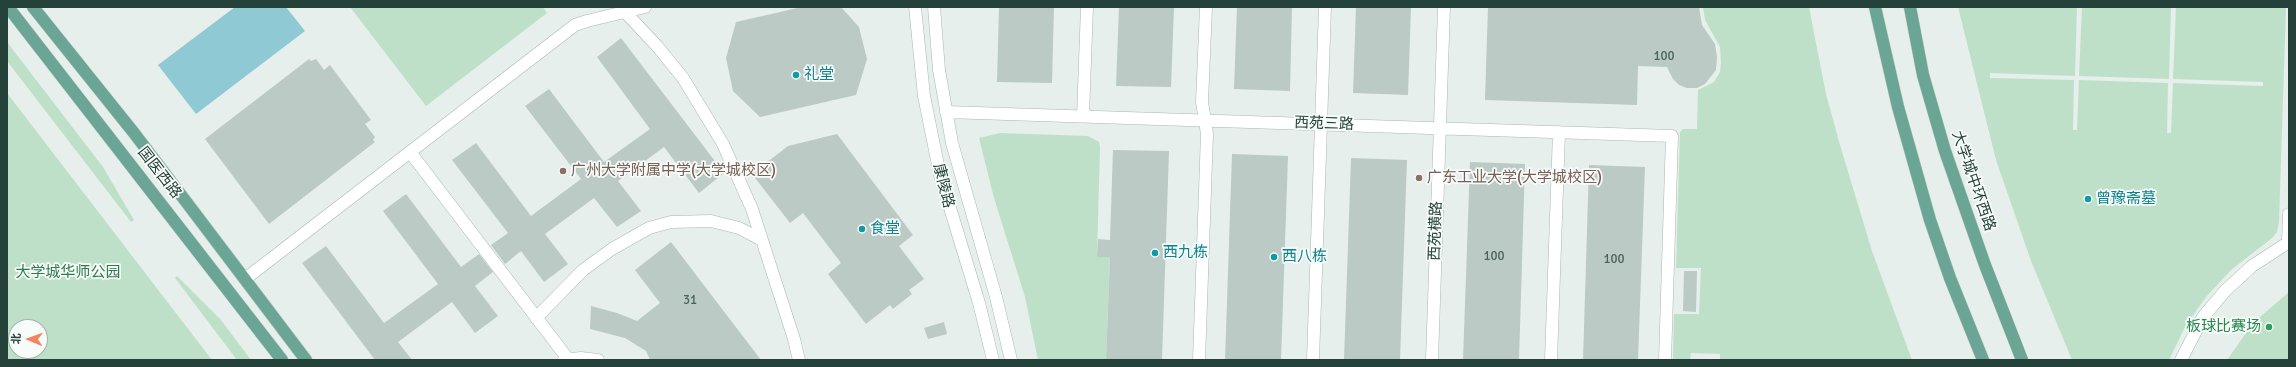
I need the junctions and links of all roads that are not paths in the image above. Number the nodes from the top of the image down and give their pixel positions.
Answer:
1 (8, 7) edge
2 (33, 7) edge
3 (645, 7) edge
4 (915, 7) edge
5 (934, 7) edge
6 (1087, 7) edge
7 (1206, 7) edge
8 (1325, 7) edge
9 (1444, 7) edge
10 (1875, 7) edge
11 (1910, 7) edge
12 (625, 12) junction
13 (946, 112) junction
14 (1083, 116) junction
15 (1204, 120) junction
16 (1321, 124) junction
17 (1440, 128) junction
18 (1558, 132) junction
19 (410, 152) junction
20 (2289, 214) edge
21 (762, 240) junction
22 (2288, 242) edge
23 (245, 279) junction
24 (536, 318) junction
25 (282, 360) edge
26 (306, 360) edge
27 (566, 360) edge
28 (598, 360) edge
29 (799, 360) edge
30 (993, 360) edge
31 (1011, 360) edge
32 (1199, 360) edge
33 (1313, 360) edge
34 (1432, 360) edge
35 (1551, 360) edge
36 (1665, 360) edge
37 (1983, 360) edge
38 (2022, 360) edge
39 (2181, 360) edge

1 - 25 main road, 国医西路
2 - 23 main road, 国医西路
3 - 12 street
4 - 30 street, 康陵路
5 - 13 street, 康陵路
6 - 14 street
7 - 15 street
8 - 16 street
9 - 17 street, 西苑横路
10 - 37 main road
11 - 38 main road, 大学城中环西路
12 - 19 street
12 - 21 street
13 - 14 street, 西苑三路
13 - 31 street, 康陵路
14 - 15 street, 西苑三路
15 - 16 street, 西苑三路
15 - 32 street
16 - 17 street, 西苑三路
16 - 33 street
17 - 18 street, 西苑三路
17 - 34 street, 西苑横路
18 - 35 street
18 - 36 street, 西苑三路
19 - 23 street
19 - 24 street
20 - 22 street
21 - 24 street
21 - 29 street
22 - 39 street
23 - 26 main road, 国医西路
24 - 27 street
27 - 28 street

